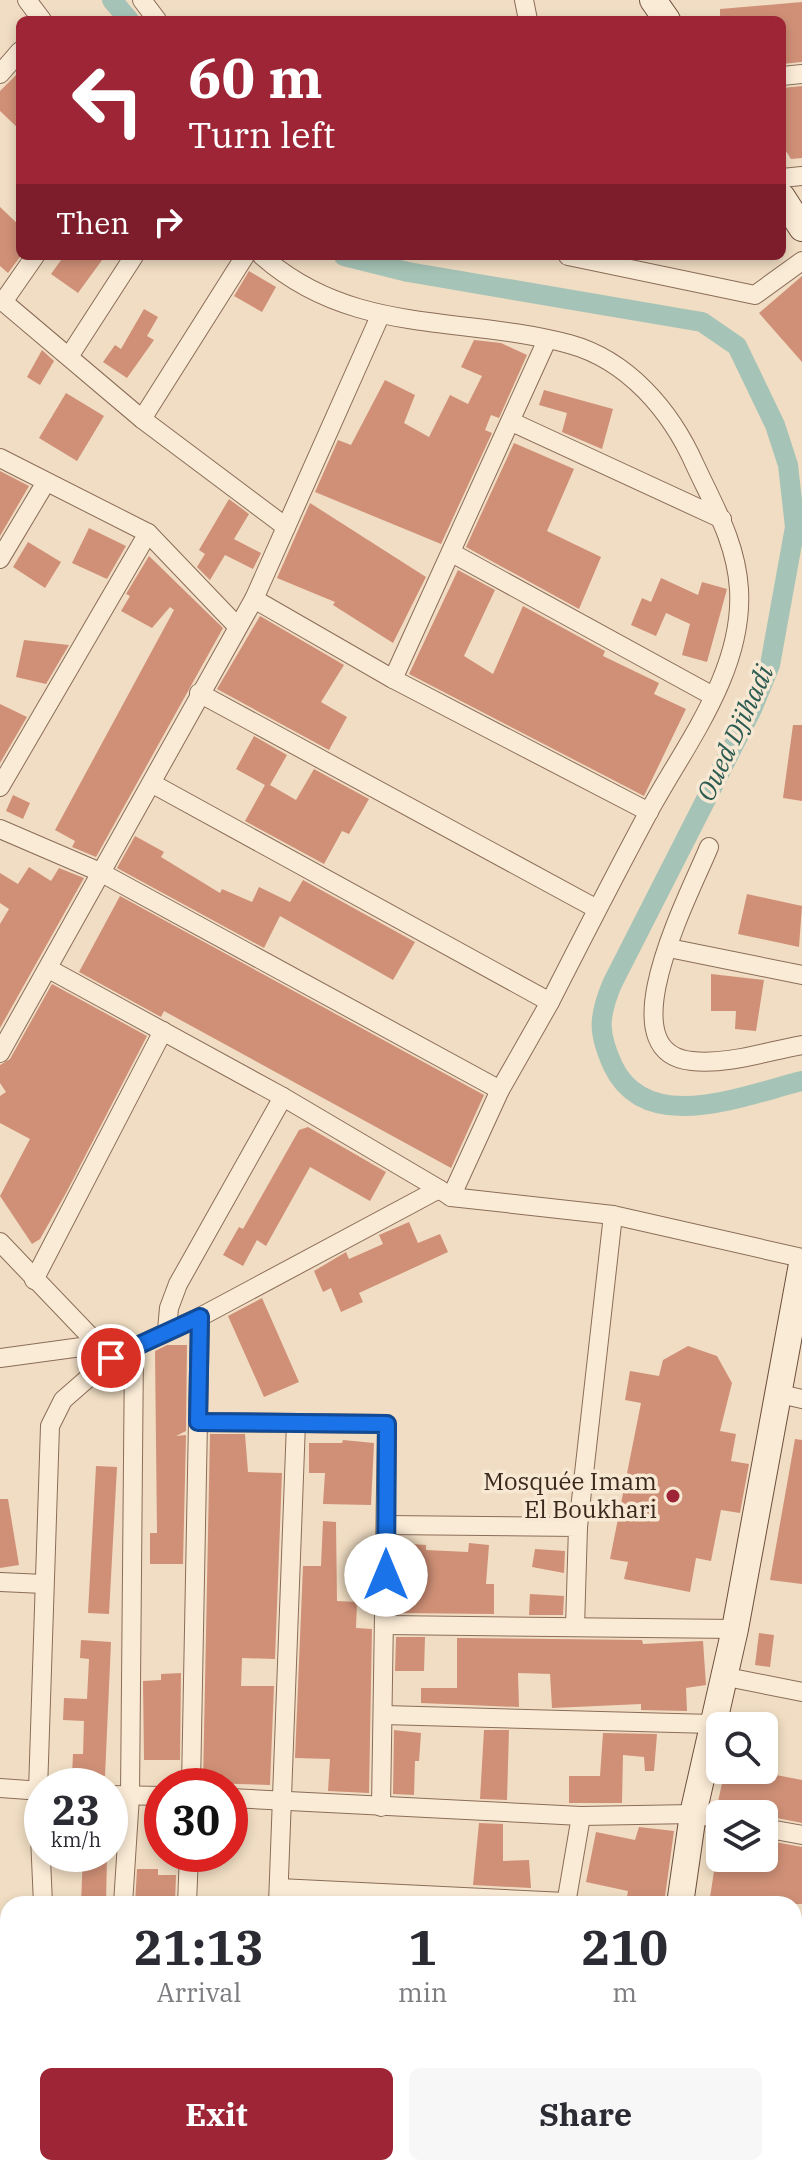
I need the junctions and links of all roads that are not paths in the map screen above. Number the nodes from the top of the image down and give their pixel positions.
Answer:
1 (16, 56) edge
2 (0, 74) edge
3 (786, 203) edge
4 (802, 228) edge
5 (32, 260) edge
6 (131, 260) edge
7 (242, 260) edge
8 (267, 260) edge
9 (587, 260) edge
10 (802, 261) edge
11 (2, 301) edge
12 (380, 316) junction
13 (547, 340) junction
14 (70, 355) junction
15 (142, 419) junction
16 (512, 422) junction
17 (0, 458) edge
18 (46, 482) junction
19 (722, 519) junction
20 (286, 527) junction
21 (148, 533) junction
22 (452, 553) junction
23 (0, 559) edge
24 (254, 599) junction
25 (236, 625) junction
26 (393, 679) junction
27 (199, 693) junction
28 (713, 696) junction
29 (153, 784) junction
30 (0, 787) edge
31 (649, 812) junction
32 (0, 829) edge
33 (709, 847) dead end
34 (100, 872) junction
35 (597, 909) junction
36 (669, 948) junction
37 (49, 969) junction
38 (802, 975) edge
39 (550, 1002) junction
40 (163, 1031) junction
41 (802, 1045) edge
42 (0, 1053) edge
43 (500, 1090) junction
44 (283, 1097) junction
45 (445, 1193) junction
46 (613, 1215) junction
47 (0, 1242) edge
48 (802, 1261) edge
49 (34, 1280) junction
50 (200, 1317) junction
51 (167, 1330) junction
52 (96, 1345) junction
53 (134, 1349) junction
54 (0, 1358) edge
55 (111, 1358) junction
56 (791, 1396) edge
57 (198, 1422) junction
58 (296, 1423) junction
59 (386, 1525) junction
60 (578, 1527) junction
61 (0, 1582) edge
62 (44, 1584) junction
63 (386, 1625) junction
64 (575, 1627) junction
65 (735, 1629) junction
66 (722, 1676) junction
67 (802, 1692) edge
68 (714, 1712) edge
69 (384, 1715) junction
70 (706, 1724) edge
71 (706, 1752) edge
72 (40, 1768) edge
73 (191, 1768) edge
74 (0, 1788) edge
75 (24, 1790) edge
76 (130, 1796) junction
77 (144, 1796) edge
78 (248, 1799) edge
79 (283, 1801) junction
80 (381, 1807) junction
81 (693, 1814) junction
82 (581, 1816) junction
83 (706, 1816) edge
84 (778, 1831) edge
85 (802, 1835) edge
86 (42, 1872) edge
87 (188, 1872) edge
88 (43, 1896) edge
89 (124, 1896) edge
90 (187, 1896) edge
91 (278, 1896) edge
92 (567, 1896) edge
93 (681, 1896) edge

1 - 2 street
3 - 4 street
5 - 11 street
6 - 14 street
7 - 15 street
8 - 12 street
9 - 10 street
11 - 14 street
12 - 13 street
12 - 20 street
13 - 16 street
13 - 19 street
14 - 15 street
15 - 20 street
16 - 19 street
16 - 22 street
17 - 18 street
18 - 21 street
18 - 23 street
19 - 28 street
20 - 24 street
21 - 25 street
21 - 30 street
22 - 26 street
22 - 28 street
24 - 25 street
24 - 26 street
25 - 27 street
26 - 31 street
27 - 29 street
27 - 35 street
28 - 31 street
29 - 34 street
29 - 39 street
31 - 35 street
32 - 34 street
33 - 36 street
34 - 37 street
34 - 43 street
35 - 39 street
36 - 38 street
36 - 41 street
37 - 40 street
37 - 42 street
39 - 43 street
40 - 44 street
40 - 49 street
43 - 45 street
44 - 45 street
44 - 51 street
45 - 46 street
45 - 50 street
46 - 48 street
46 - 60 street
47 - 49 street
48 - 56 street
49 - 52 street
50 - 51 street
50 - 57 street
51 - 53 street
52 - 54 street
52 - 55 street
53 - 55 street
53 - 76 street
55 - 62 street
56 - 65 street
57 - 58 street
57 - 73 street
58 - 59 street
58 - 79 street
59 - 60 street
59 - 63 street
60 - 64 street
61 - 62 street
62 - 72 street
63 - 64 street
63 - 69 street
64 - 65 street
65 - 66 street
66 - 67 street
66 - 68 street
69 - 70 street
69 - 80 street
71 - 81 street
74 - 75 street
76 - 77 street
76 - 89 street
78 - 79 street
79 - 80 street
79 - 91 street
80 - 82 street
81 - 82 street
81 - 83 street
81 - 93 street
82 - 92 street
84 - 85 street
86 - 88 street
87 - 90 street

